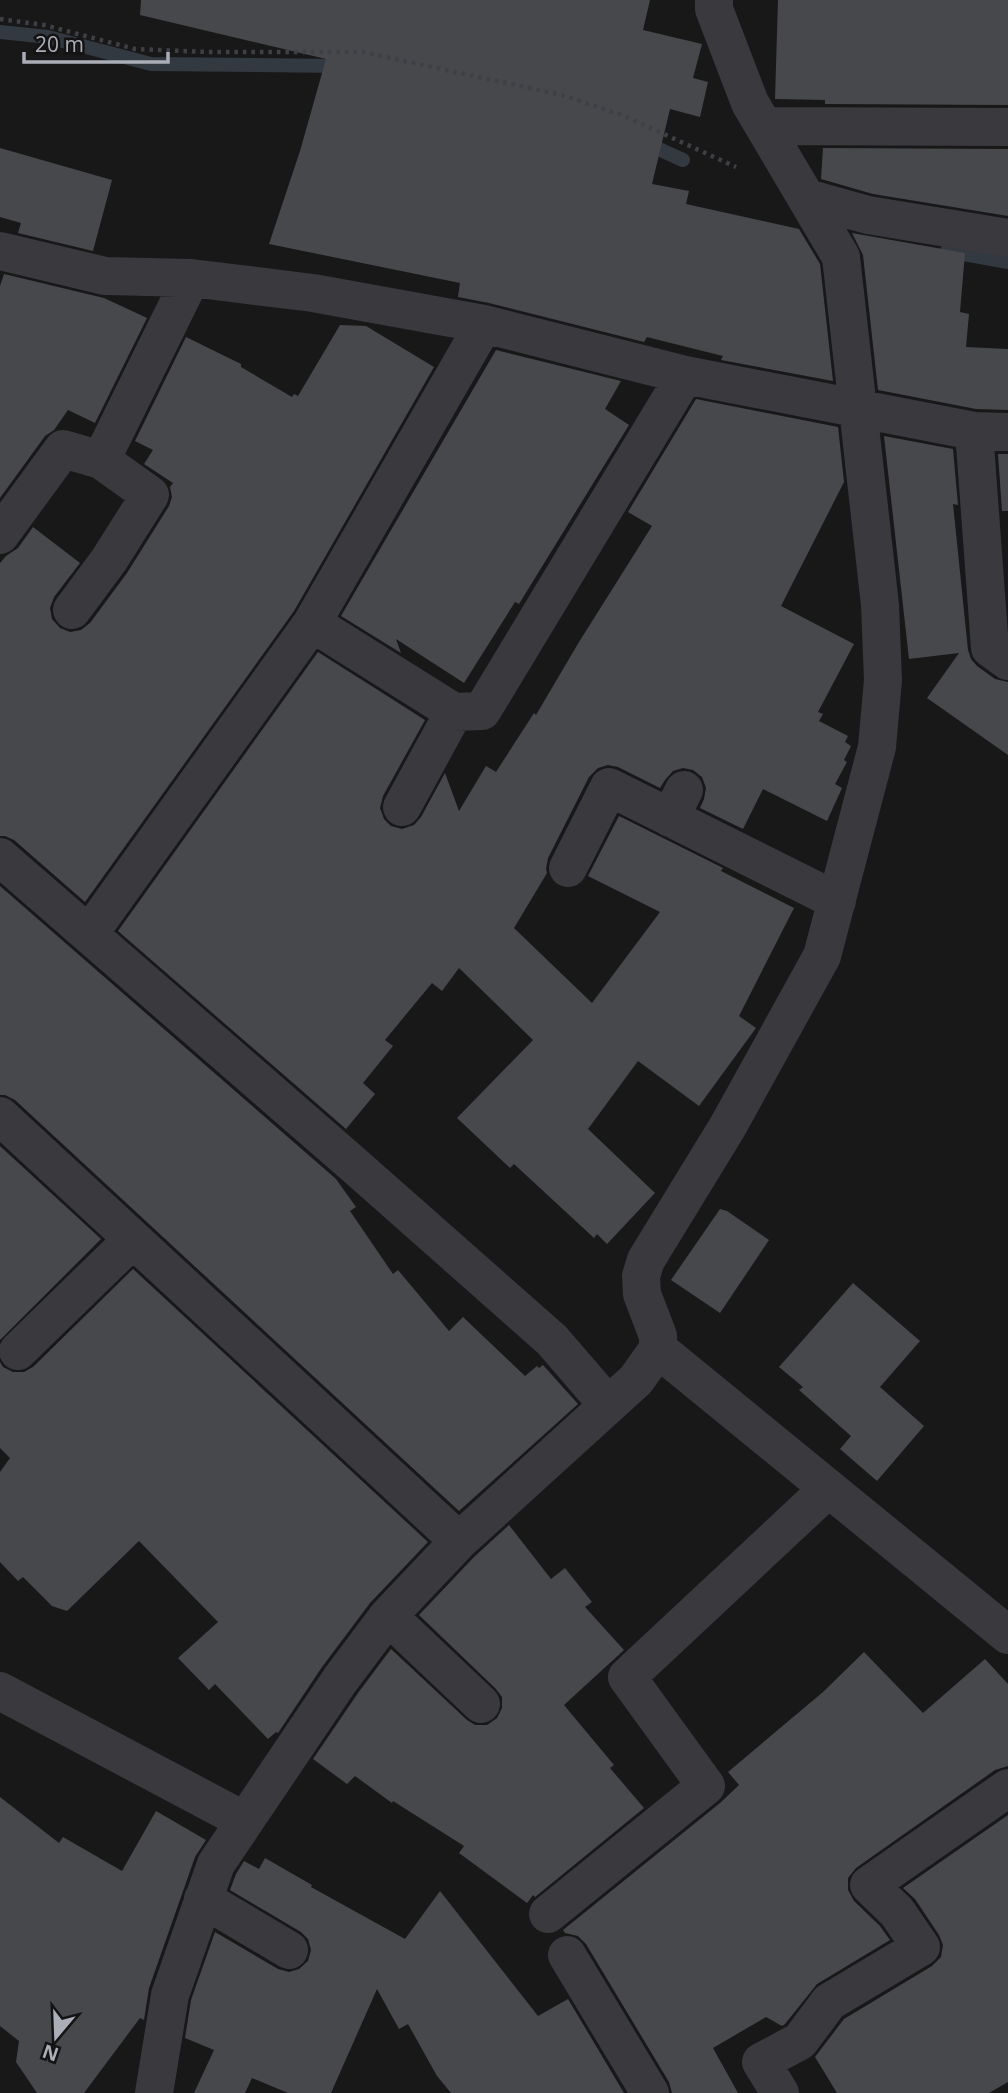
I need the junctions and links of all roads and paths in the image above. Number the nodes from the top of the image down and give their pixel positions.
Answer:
1 (714, 0) edge
2 (0, 19) edge
3 (764, 126) junction
4 (1008, 127) edge
5 (745, 171) dead end
6 (807, 198) junction
7 (1008, 238) edge
8 (0, 251) edge
9 (191, 278) junction
10 (484, 324) junction
11 (685, 374) junction
12 (858, 408) junction
13 (991, 431) edge
14 (101, 460) junction
15 (0, 535) edge
16 (72, 610) dead end
17 (312, 623) junction
18 (1008, 661) edge
19 (454, 712) junction
20 (402, 807) dead end
21 (568, 868) dead end
22 (6, 872) edge
23 (837, 901) junction
24 (89, 934) junction
25 (0, 1116) edge
26 (133, 1239) junction
27 (658, 1349) junction
28 (18, 1352) dead end
29 (608, 1405) junction
30 (828, 1489) junction
31 (459, 1541) junction
32 (388, 1616) junction
33 (1008, 1635) edge
34 (0, 1691) edge
35 (481, 1704) dead end
36 (1008, 1788) edge
37 (245, 1821) junction
38 (203, 1899) junction
39 (548, 1914) dead end
40 (289, 1950) dead end
41 (566, 1955) dead end
42 (154, 2093) edge
43 (650, 2093) edge
44 (780, 2093) edge

1 - 3 street
2 - 5 path
3 - 4 street
3 - 6 street
6 - 7 street
6 - 12 street
8 - 9 street
9 - 10 street
9 - 14 street
10 - 11 street
10 - 17 street
11 - 12 street
11 - 19 street
12 - 13 street
12 - 23 street
13 - 18 street
14 - 15 street
14 - 16 street
17 - 19 street
17 - 24 street
19 - 20 street
21 - 23 street
22 - 24 street
23 - 27 street
24 - 29 street
25 - 26 street
26 - 28 street
26 - 31 street
27 - 29 street
27 - 30 street
29 - 31 street
30 - 33 street
30 - 39 street
31 - 32 street
32 - 35 street
32 - 37 street
34 - 37 street
36 - 44 street
37 - 38 street
38 - 40 street
38 - 42 street
41 - 43 street

